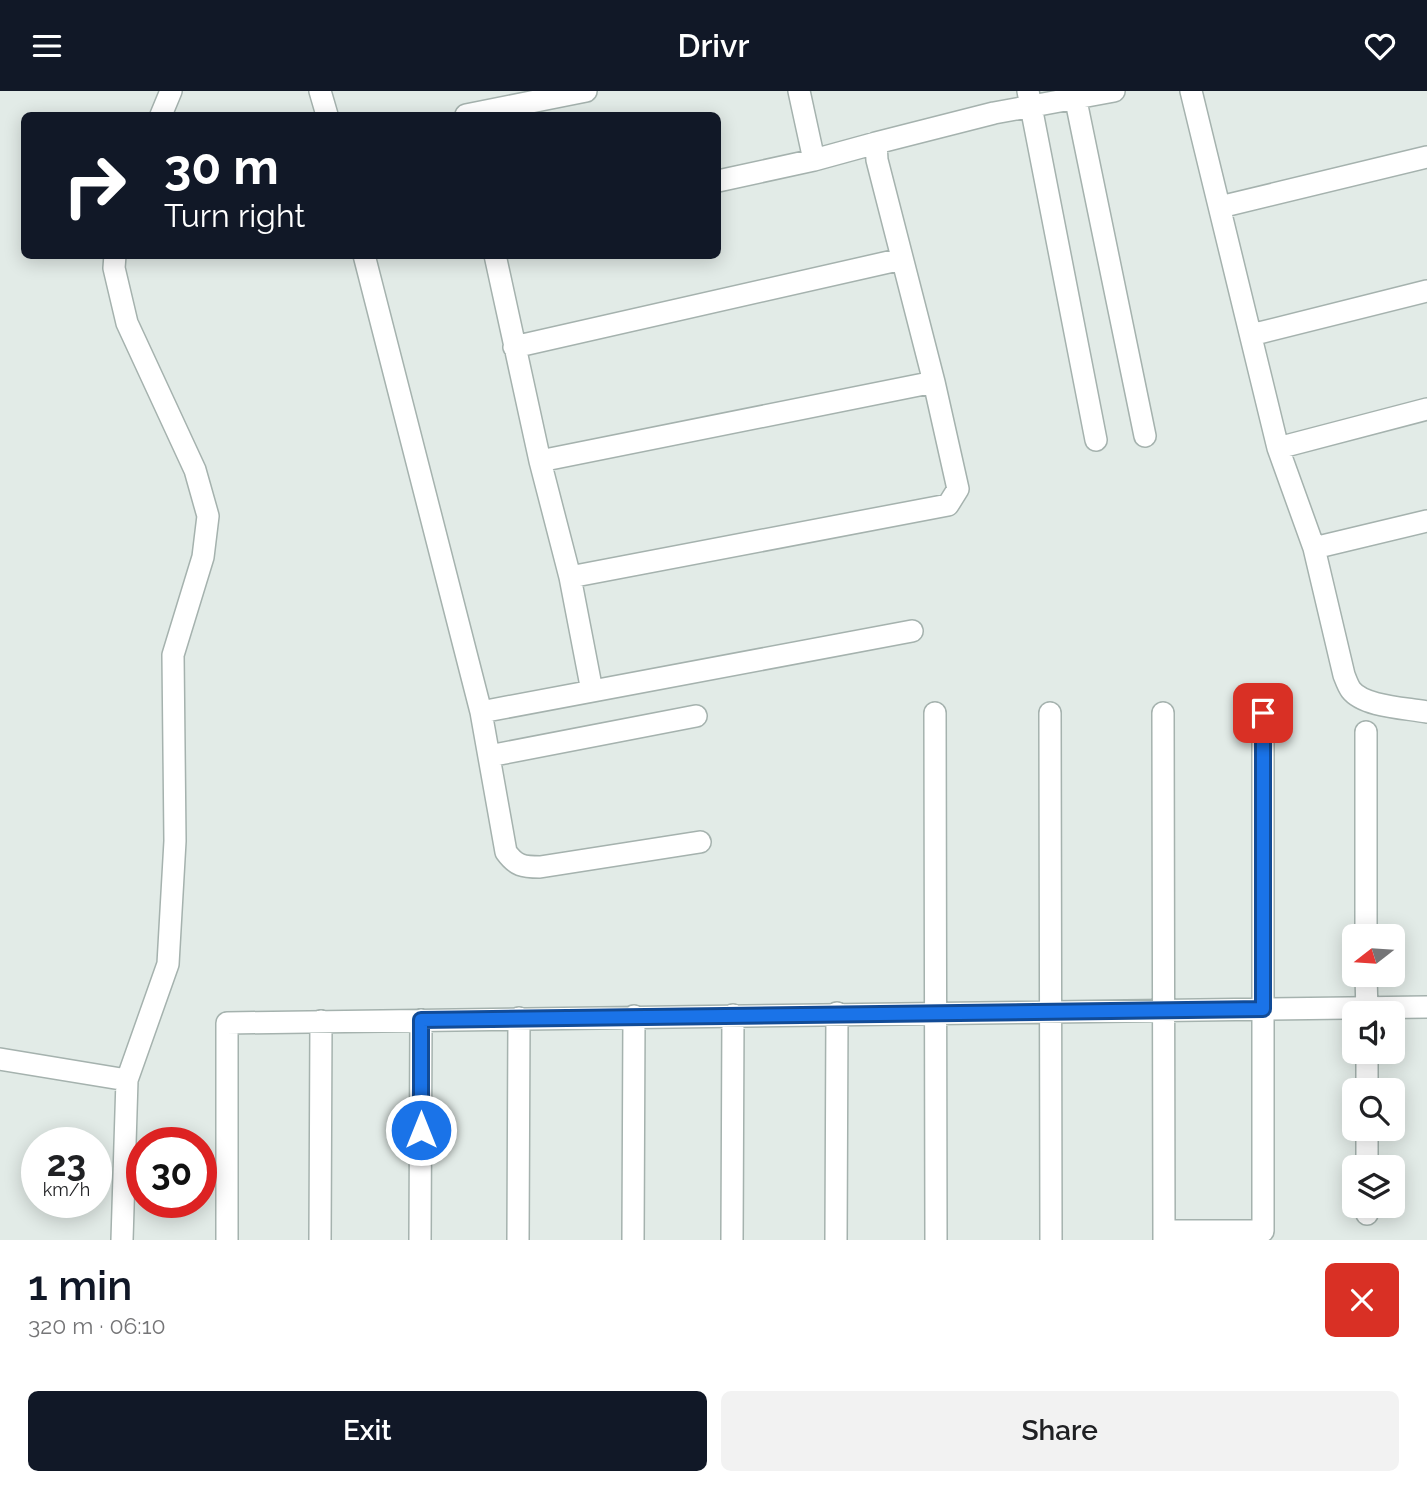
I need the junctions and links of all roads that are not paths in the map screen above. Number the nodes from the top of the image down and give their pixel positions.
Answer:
1 (171, 91) edge
2 (320, 91) edge
3 (586, 91) edge
4 (799, 91) edge
5 (1114, 91) edge
6 (1191, 91) edge
7 (1075, 95) edge
8 (1030, 98) edge
9 (162, 112) edge
10 (326, 112) edge
11 (481, 112) edge
12 (876, 143) junction
13 (1427, 157) edge
14 (814, 160) junction
15 (721, 180) edge
16 (1220, 207) junction
17 (115, 259) edge
18 (365, 259) edge
19 (496, 259) edge
20 (902, 259) junction
21 (1427, 291) edge
22 (1251, 335) junction
23 (514, 347) junction
24 (934, 382) junction
25 (1427, 409) edge
26 (1145, 436) dead end
27 (1096, 440) dead end
28 (1278, 448) junction
29 (540, 461) junction
30 (1427, 521) edge
31 (1314, 548) junction
32 (570, 577) junction
33 (912, 631) dead end
34 (592, 691) junction
35 (481, 712) junction
36 (1427, 712) edge
37 (935, 713) dead end
38 (1050, 713) dead end
39 (1163, 713) dead end
40 (1263, 713) dead end
41 (696, 716) dead end
42 (1366, 732) dead end
43 (489, 756) junction
44 (700, 842) dead end
45 (1366, 924) edge
46 (1427, 1007) edge
47 (1405, 1008) edge
48 (1263, 1009) junction
49 (1164, 1010) junction
50 (1050, 1011) junction
51 (1342, 1011) edge
52 (935, 1012) junction
53 (837, 1013) junction
54 (733, 1015) junction
55 (634, 1016) junction
56 (519, 1018) junction
57 (421, 1020) junction
58 (321, 1021) junction
59 (0, 1059) edge
60 (128, 1080) junction
61 (1164, 1235) edge
62 (122, 1240) edge
63 (227, 1240) edge
64 (320, 1240) edge
65 (420, 1240) edge
66 (518, 1240) edge
67 (633, 1240) edge
68 (732, 1240) edge
69 (836, 1240) edge
70 (936, 1240) edge
71 (1051, 1240) edge

1 - 9 street
2 - 10 street
3 - 11 street
4 - 14 street
5 - 7 street
6 - 16 street
7 - 8 street
7 - 26 street
8 - 12 street
8 - 27 street
12 - 14 street
12 - 20 street
13 - 16 street
14 - 15 street
16 - 22 street
17 - 60 street
18 - 35 street
19 - 23 street
20 - 23 street
20 - 24 street
21 - 22 street
22 - 28 street
23 - 29 street
24 - 29 street
24 - 32 street
25 - 28 street
28 - 31 street
29 - 32 street
30 - 31 street
31 - 36 street
32 - 34 street
33 - 34 street
34 - 35 street
35 - 43 street
37 - 52 street
38 - 50 street
39 - 49 street
40 - 48 street
41 - 43 street
42 - 45 street
43 - 44 street
46 - 47 street
48 - 49 street
48 - 51 street
48 - 61 street
49 - 50 street
49 - 61 street
50 - 52 street
50 - 71 street
52 - 53 street
52 - 70 street
53 - 54 street
53 - 69 street
54 - 55 street
54 - 68 street
55 - 56 street
55 - 67 street
56 - 57 street
56 - 66 street
57 - 58 street
57 - 65 street
58 - 63 street
58 - 64 street
59 - 60 street
60 - 62 street

